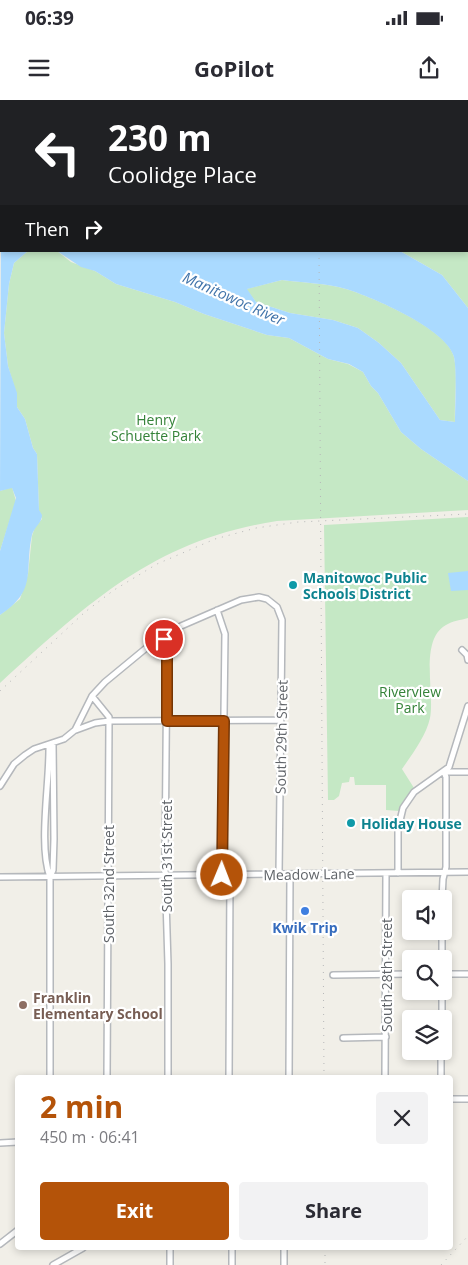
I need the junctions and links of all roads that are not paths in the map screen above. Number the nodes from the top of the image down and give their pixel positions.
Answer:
1 (217, 610) junction
2 (163, 636) junction
3 (462, 650) dead end
4 (468, 660) edge
5 (92, 696) junction
6 (468, 706) edge
7 (281, 720) junction
8 (110, 721) junction
9 (167, 721) junction
10 (224, 721) junction
11 (75, 730) junction
12 (51, 744) junction
13 (444, 772) junction
14 (468, 772) edge
15 (0, 786) edge
16 (468, 872) edge
17 (386, 873) junction
18 (398, 873) junction
19 (445, 873) junction
20 (279, 874) junction
21 (290, 874) junction
22 (222, 875) junction
23 (230, 875) junction
24 (107, 876) junction
25 (165, 876) junction
26 (50, 877) junction
27 (0, 878) edge
28 (443, 890) edge
29 (386, 974) junction
30 (402, 974) edge
31 (452, 974) edge
32 (468, 974) edge
33 (333, 975) dead end
34 (386, 1037) junction
35 (343, 1038) dead end
36 (441, 1060) edge
37 (50, 1075) edge
38 (108, 1075) edge
39 (168, 1075) edge
40 (229, 1075) edge
41 (289, 1075) edge
42 (385, 1075) edge
43 (441, 1075) edge
44 (453, 1099) edge
45 (468, 1099) edge
46 (15, 1142) edge
47 (0, 1143) edge
48 (15, 1232) edge
49 (0, 1244) edge
50 (70, 1250) edge
51 (79, 1250) edge
52 (170, 1250) edge
53 (232, 1250) edge
54 (284, 1250) edge
55 (72, 1253) junction
56 (53, 1265) edge
57 (170, 1265) edge
58 (232, 1265) edge
59 (284, 1265) edge

1 - 2 street
1 - 7 street, South 29th Street
1 - 10 street
2 - 5 street
2 - 9 street, South 31st Street
3 - 4 street
5 - 8 street
5 - 11 street
6 - 13 street
7 - 10 street
7 - 20 street, South 29th Street
8 - 9 street
8 - 11 street
8 - 24 street, South 32nd Street
9 - 10 street
9 - 25 street, South 31st Street
10 - 22 street
11 - 12 street
12 - 15 street
12 - 26 street
13 - 14 street
13 - 18 street
13 - 19 street
16 - 19 street, Meadow Lane
17 - 18 street, Meadow Lane
17 - 21 street, Meadow Lane
17 - 29 street, South 28th Street
18 - 19 street, Meadow Lane
19 - 28 street
20 - 21 street, Meadow Lane
20 - 23 street, Meadow Lane
21 - 41 street
22 - 23 street, Meadow Lane
22 - 25 street, Meadow Lane
23 - 40 street
24 - 25 street, Meadow Lane
24 - 26 street, Meadow Lane
24 - 38 street, South 32nd Street
25 - 39 street, South 31st Street
26 - 27 street, Meadow Lane
26 - 37 street
29 - 30 street
29 - 33 street
29 - 34 street, South 28th Street
31 - 32 street
34 - 35 street
34 - 42 street, South 28th Street
36 - 43 street
44 - 45 street
46 - 47 street
48 - 49 street
50 - 55 street
51 - 55 street
52 - 57 street
53 - 58 street
54 - 59 street
55 - 56 street

